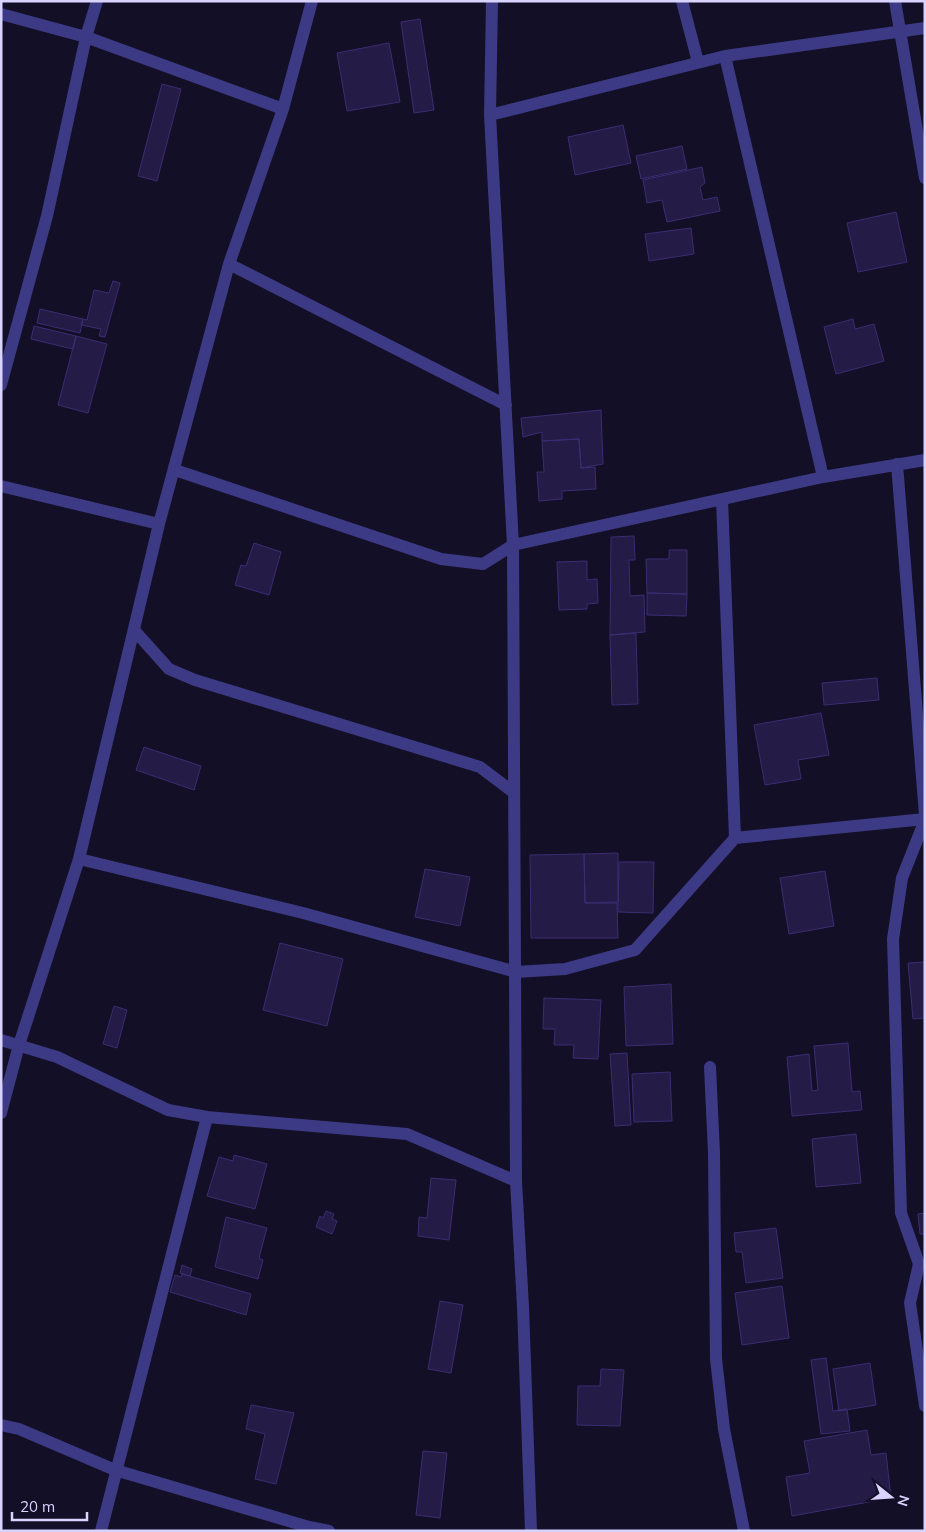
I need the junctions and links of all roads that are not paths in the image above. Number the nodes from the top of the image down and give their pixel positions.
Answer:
1 (97, 1) edge
2 (312, 1) edge
3 (492, 1) edge
4 (682, 1) edge
5 (894, 1) edge
6 (1, 14) edge
7 (925, 28) edge
8 (900, 33) junction
9 (86, 37) junction
10 (725, 56) junction
11 (698, 62) junction
12 (283, 109) junction
13 (490, 115) junction
14 (925, 178) edge
15 (229, 264) junction
16 (1, 385) edge
17 (506, 405) junction
18 (925, 460) edge
19 (897, 464) junction
20 (175, 470) junction
21 (823, 477) junction
22 (1, 486) edge
23 (722, 499) junction
24 (159, 524) junction
25 (513, 545) junction
26 (134, 630) junction
27 (918, 649) edge
28 (514, 792) junction
29 (925, 814) edge
30 (925, 820) edge
31 (735, 838) junction
32 (79, 859) junction
33 (516, 972) junction
34 (1, 1040) edge
35 (19, 1045) junction
36 (710, 1067) dead end
37 (1, 1113) edge
38 (207, 1118) junction
39 (516, 1181) junction
40 (925, 1406) edge
41 (1, 1426) edge
42 (115, 1470) junction
43 (308, 1529) edge
44 (101, 1531) edge
45 (329, 1531) edge
46 (531, 1531) edge
47 (744, 1531) edge

1 - 9 street
2 - 12 street
3 - 13 street
4 - 11 street
5 - 8 street
6 - 9 street
7 - 8 street
8 - 10 street
8 - 14 street
9 - 12 street
9 - 16 street
10 - 11 street
10 - 21 street
11 - 13 street
12 - 15 street
13 - 17 street
15 - 17 street
15 - 20 street
17 - 25 street
18 - 19 street
19 - 21 street
19 - 27 street
20 - 24 street
20 - 25 street
21 - 23 street
22 - 24 street
23 - 25 street
23 - 31 street
24 - 26 street
25 - 28 street
26 - 28 street
26 - 32 street
27 - 29 street
28 - 33 street
30 - 31 street
30 - 40 street
31 - 33 street
32 - 33 street
32 - 35 street
33 - 39 street
34 - 35 street
35 - 37 street
35 - 38 street
36 - 47 street
38 - 39 street
38 - 42 street
39 - 46 street
41 - 42 street
42 - 43 street
42 - 44 street
43 - 45 street

